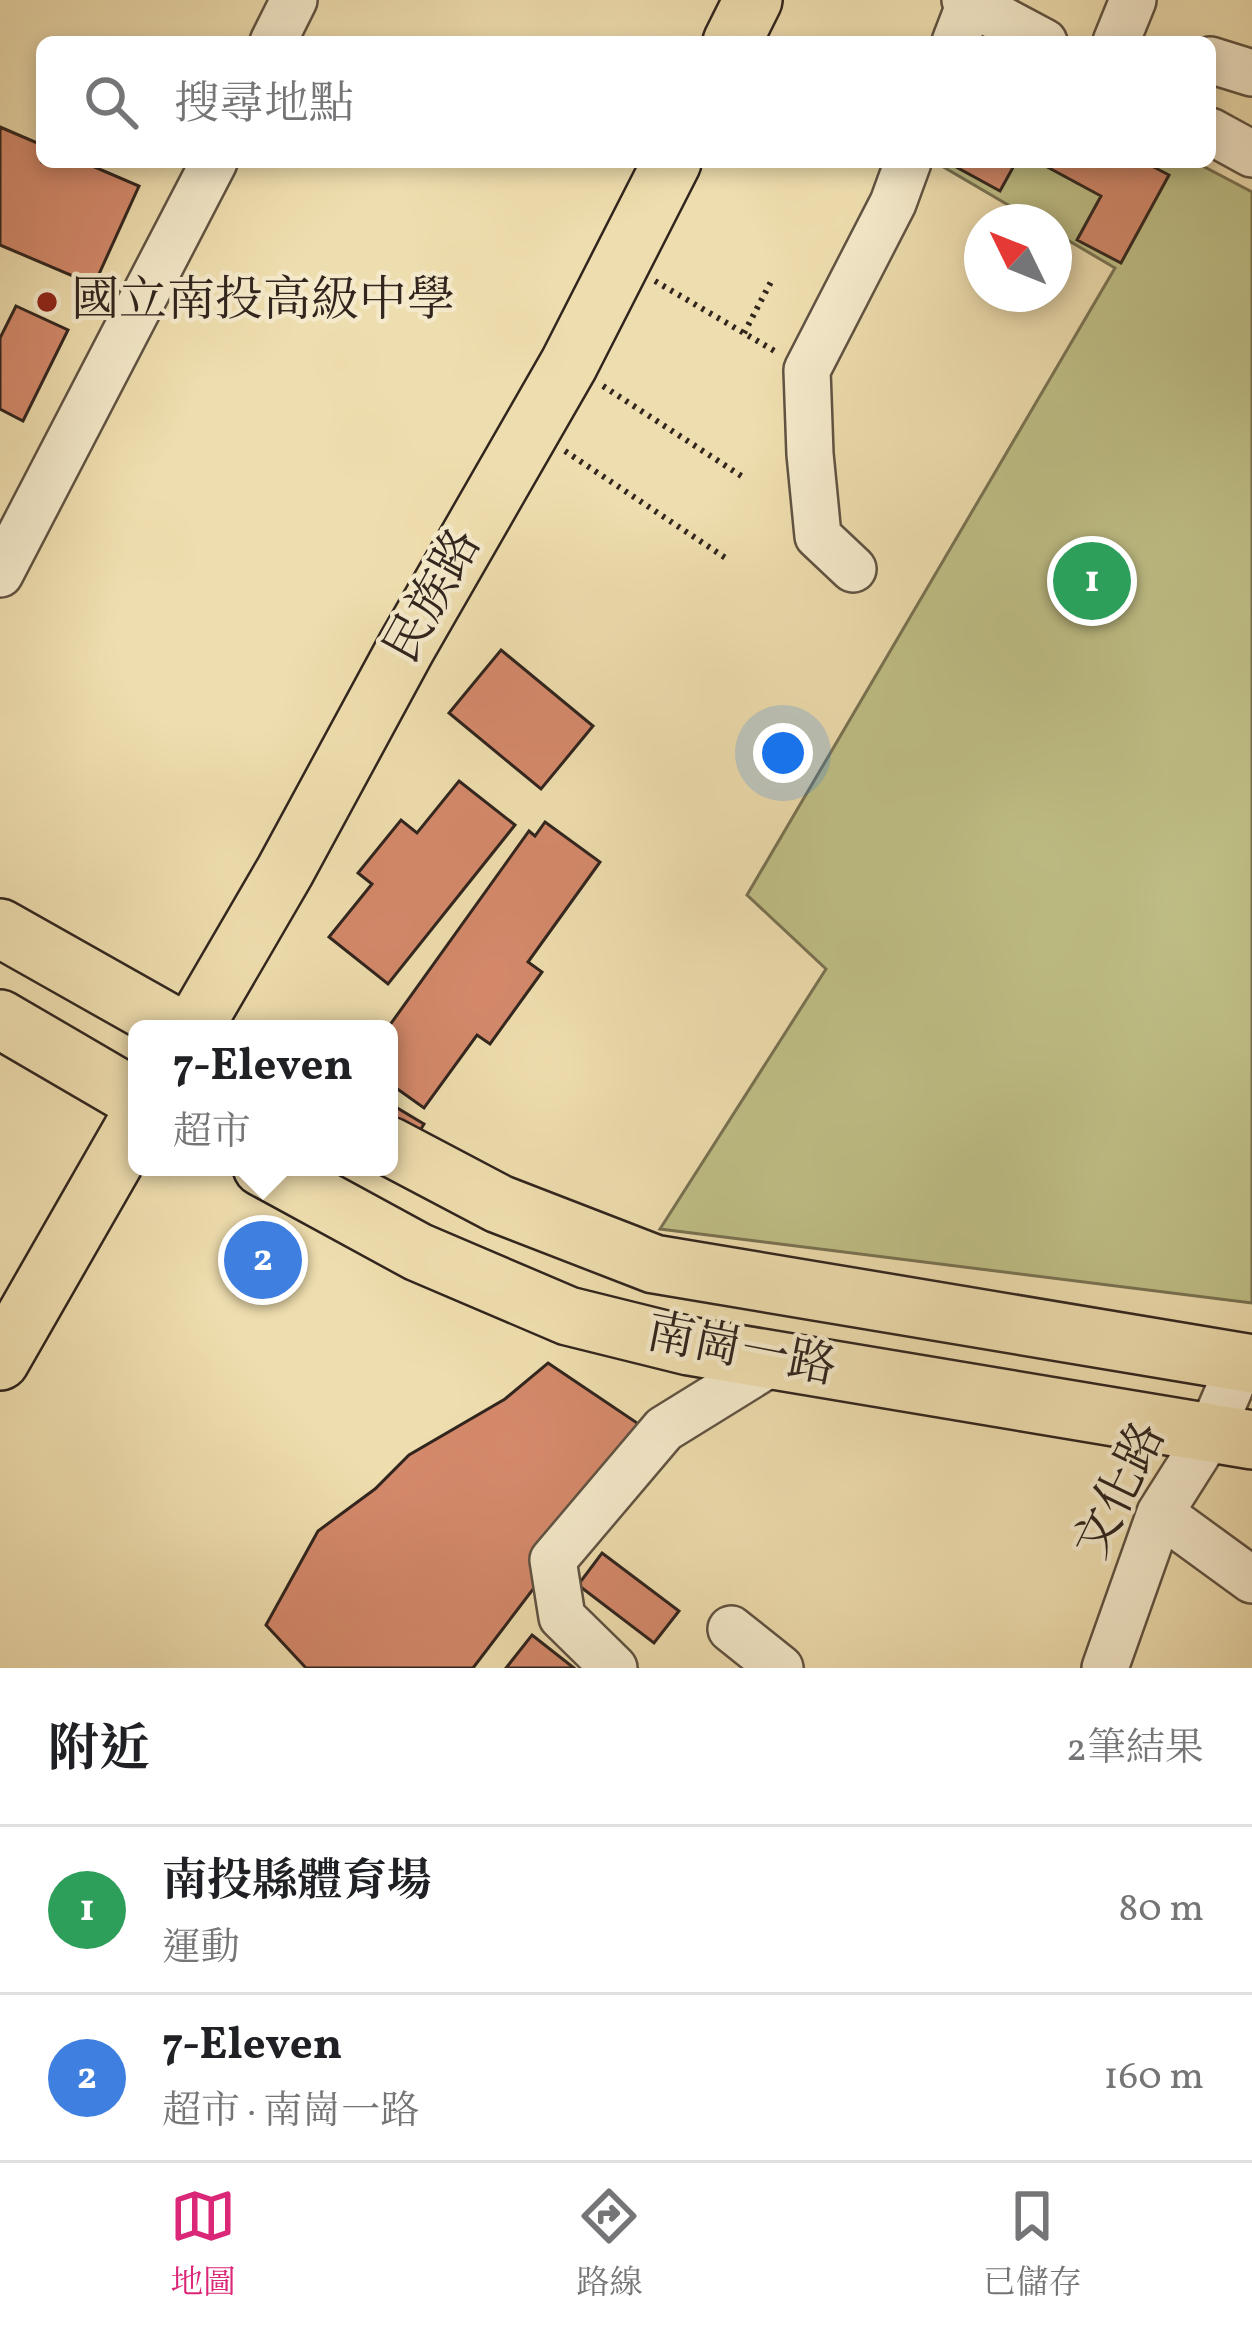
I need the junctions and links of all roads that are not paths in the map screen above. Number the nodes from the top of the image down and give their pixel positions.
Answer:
1 (294, 0) edge
2 (753, 0) edge
3 (963, 15) edge
4 (276, 36) edge
5 (735, 36) edge
6 (1026, 36) edge
7 (1216, 62) edge
8 (1252, 73) edge
9 (1216, 133) edge
10 (1252, 154) edge
11 (211, 168) edge
12 (669, 168) edge
13 (906, 168) edge
14 (853, 569) dead end
15 (0, 574) edge
16 (0, 928) edge
17 (0, 1019) edge
18 (162, 1020) edge
19 (198, 1020) edge
20 (128, 1094) edge
21 (128, 1138) edge
22 (398, 1151) edge
23 (279, 1176) edge
24 (0, 1361) edge
25 (774, 1361) junction
26 (1247, 1363) edge
27 (1231, 1437) edge
28 (1160, 1513) junction
29 (1252, 1580) edge
30 (731, 1629) dead end
31 (614, 1668) edge
32 (780, 1668) edge
33 (1105, 1668) edge

1 - 4 street
2 - 5 main road
3 - 6 street
7 - 8 street
9 - 10 street
11 - 15 street
12 - 19 main road, 民族路
13 - 14 street
16 - 18 main road
17 - 20 main road
21 - 24 main road
22 - 26 main road, 南崗一路
23 - 25 main road, 南崗一路
25 - 27 main road, 南崗一路
25 - 31 street
26 - 27 street, 文化路
27 - 28 street, 文化路
28 - 29 street
28 - 33 street, 文化路
30 - 32 street

